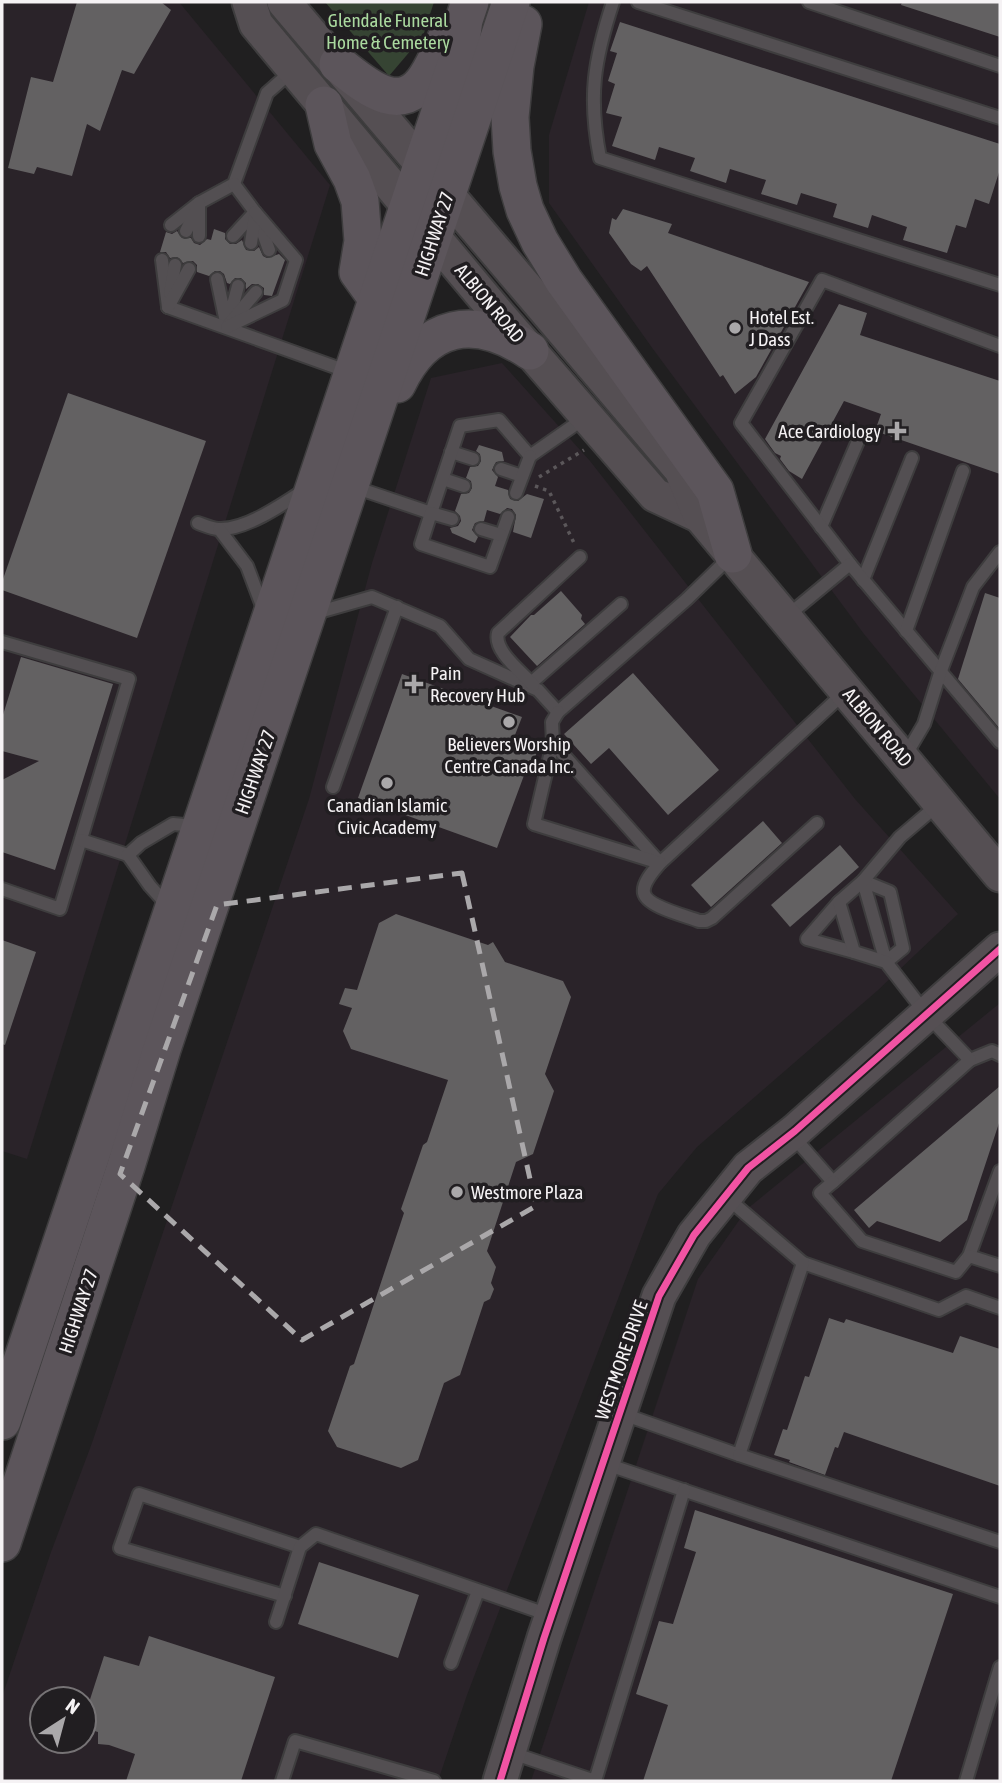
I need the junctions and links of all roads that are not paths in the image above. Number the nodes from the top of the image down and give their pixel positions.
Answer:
1 (248, 2) edge
2 (284, 2) edge
3 (511, 2) edge
4 (528, 2) edge
5 (612, 2) edge
6 (638, 2) edge
7 (809, 2) edge
8 (467, 11) edge
9 (338, 64) junction
10 (1000, 66) edge
11 (293, 69) junction
12 (324, 105) junction
13 (1000, 118) edge
14 (422, 163) junction
15 (234, 184) junction
16 (448, 193) junction
17 (200, 204) junction
18 (408, 205) junction
19 (255, 212) junction
20 (171, 225) dead end
21 (186, 231) dead end
22 (199, 236) dead end
23 (233, 236) dead end
24 (433, 236) junction
25 (251, 243) dead end
26 (269, 250) dead end
27 (162, 260) dead end
28 (175, 265) dead end
29 (189, 270) dead end
30 (217, 279) dead end
31 (1000, 285) edge
32 (238, 286) dead end
33 (256, 292) dead end
34 (376, 297) junction
35 (168, 307) junction
36 (227, 327) junction
37 (1000, 346) edge
38 (530, 351) junction
39 (351, 373) junction
40 (376, 409) junction
41 (588, 416) junction
42 (861, 434) dead end
43 (451, 452) junction
44 (530, 456) junction
45 (912, 458) dead end
46 (473, 459) dead end
47 (501, 469) dead end
48 (963, 471) dead end
49 (523, 476) junction
50 (443, 479) junction
51 (314, 482) junction
52 (351, 486) junction
53 (464, 486) dead end
54 (516, 493) dead end
55 (431, 513) junction
56 (700, 516) junction
57 (508, 517) dead end
58 (452, 519) dead end
59 (198, 523) dead end
60 (821, 527) junction
61 (481, 529) dead end
62 (219, 530) junction
63 (502, 535) junction
64 (1000, 551) edge
65 (733, 554) junction
66 (580, 557) road end
67 (850, 564) junction
68 (863, 580) junction
69 (621, 604) dead end
70 (397, 607) junction
71 (308, 615) junction
72 (786, 617) junction
73 (268, 621) junction
74 (906, 631) junction
75 (2, 642) edge
76 (940, 673) junction
77 (535, 687) junction
78 (847, 691) junction
79 (558, 712) junction
80 (1000, 742) edge
81 (553, 743) junction
82 (904, 758) junction
83 (333, 787) dead end
84 (941, 803) junction
85 (817, 823) dead end
86 (200, 827) junction
87 (80, 839) junction
88 (128, 855) junction
89 (660, 863) junction
90 (1000, 875) edge
91 (863, 881) junction
92 (2, 889) edge
93 (839, 902) junction
94 (172, 910) junction
95 (1000, 949) edge
96 (854, 952) junction
97 (886, 962) junction
98 (927, 1015) junction
99 (1000, 1055) edge
100 (970, 1060) junction
101 (791, 1134) junction
102 (1000, 1171) edge
103 (833, 1182) junction
104 (725, 1196) junction
105 (969, 1256) junction
106 (803, 1263) junction
107 (1000, 1266) edge
108 (1000, 1308) edge
109 (619, 1413) junction
110 (2, 1421) edge
111 (739, 1455) junction
112 (603, 1463) junction
113 (684, 1490) junction
114 (1000, 1542) edge
115 (2, 1543) edge
116 (300, 1547) junction
117 (478, 1591) junction
118 (285, 1596) junction
119 (1000, 1597) edge
120 (553, 1616) junction
121 (276, 1622) dead end
122 (451, 1663) dead end
123 (1000, 1667) edge
124 (504, 1767) edge
125 (282, 1781) edge
126 (434, 1781) edge
127 (966, 1781) edge

1 - 11 main road, ALBION ROAD
2 - 9 main road, ALBION ROAD
3 - 16 main road, HIGHWAY 27
4 - 65 main road
5 - 31 lane
6 - 13 lane
7 - 10 lane
8 - 9 main road
8 - 14 main road, HIGHWAY 27
9 - 14 main road, ALBION ROAD
11 - 12 main road, ALBION ROAD
11 - 15 lane
12 - 18 main road, ALBION ROAD
12 - 34 main road
14 - 16 main road, ALBION ROAD
14 - 18 main road, HIGHWAY 27
15 - 17 lane
15 - 19 lane
16 - 24 main road, HIGHWAY 27
16 - 56 main road, ALBION ROAD
17 - 20 lane
17 - 21 lane
17 - 22 lane
18 - 24 main road, ALBION ROAD
18 - 34 main road, HIGHWAY 27
19 - 23 lane
19 - 25 lane
19 - 26 lane
19 - 36 lane
24 - 38 main road, ALBION ROAD
24 - 40 main road, HIGHWAY 27
27 - 35 lane
28 - 35 lane
29 - 35 lane
30 - 36 lane
32 - 36 lane
33 - 36 lane
34 - 39 main road, HIGHWAY 27
35 - 36 lane
36 - 39 lane
37 - 60 lane
38 - 40 main road
38 - 41 main road, ALBION ROAD
39 - 51 main road, HIGHWAY 27
40 - 52 main road, HIGHWAY 27
41 - 44 lane
41 - 56 main road, ALBION ROAD
42 - 60 lane
43 - 44 lane
43 - 46 lane
43 - 50 lane
44 - 49 lane
45 - 68 lane
47 - 49 lane
48 - 74 lane
49 - 54 lane
50 - 53 lane
50 - 55 lane
51 - 62 lane
51 - 73 main road, HIGHWAY 27
52 - 55 lane
52 - 71 main road, HIGHWAY 27
55 - 58 lane
55 - 63 lane
56 - 65 main road, ALBION ROAD
57 - 63 lane
59 - 62 lane
60 - 67 lane
61 - 63 lane
62 - 73 lane
64 - 76 lane
65 - 72 main road, ALBION ROAD
65 - 79 lane
66 - 77 lane
67 - 68 lane
67 - 72 lane
68 - 74 lane
69 - 77 lane
70 - 71 lane
70 - 77 lane
70 - 83 lane
71 - 115 main road, HIGHWAY 27
72 - 78 main road, ALBION ROAD
73 - 86 main road, HIGHWAY 27
74 - 76 lane
75 - 87 lane
76 - 80 lane
76 - 82 lane
77 - 79 lane
78 - 82 main road, ALBION ROAD
78 - 89 lane
79 - 81 lane
81 - 89 lane
81 - 89 lane
82 - 84 main road, ALBION ROAD
84 - 90 main road, ALBION ROAD
84 - 91 lane
85 - 89 lane
86 - 88 lane
86 - 94 main road, HIGHWAY 27
87 - 88 lane
87 - 92 lane
88 - 94 lane
91 - 93 lane
91 - 97 lane
91 - 97 lane
93 - 96 lane
93 - 96 lane
94 - 110 main road, HIGHWAY 27
95 - 98 main road, WESTMORE DRIVE
96 - 97 lane
97 - 98 lane
98 - 100 lane
98 - 101 main road, WESTMORE DRIVE
99 - 100 lane
100 - 103 lane
101 - 103 lane
101 - 104 main road, WESTMORE DRIVE
102 - 105 lane
103 - 105 lane
104 - 106 lane
104 - 109 main road, WESTMORE DRIVE
105 - 107 lane
106 - 108 lane
106 - 111 lane
109 - 111 lane
109 - 112 main road, WESTMORE DRIVE
111 - 114 lane
112 - 113 lane
112 - 120 main road, WESTMORE DRIVE
113 - 119 lane
113 - 124 lane
116 - 117 lane
116 - 118 lane
116 - 118 lane
117 - 120 lane
117 - 122 lane
118 - 121 lane
120 - 124 main road, WESTMORE DRIVE
123 - 127 lane
125 - 126 lane

